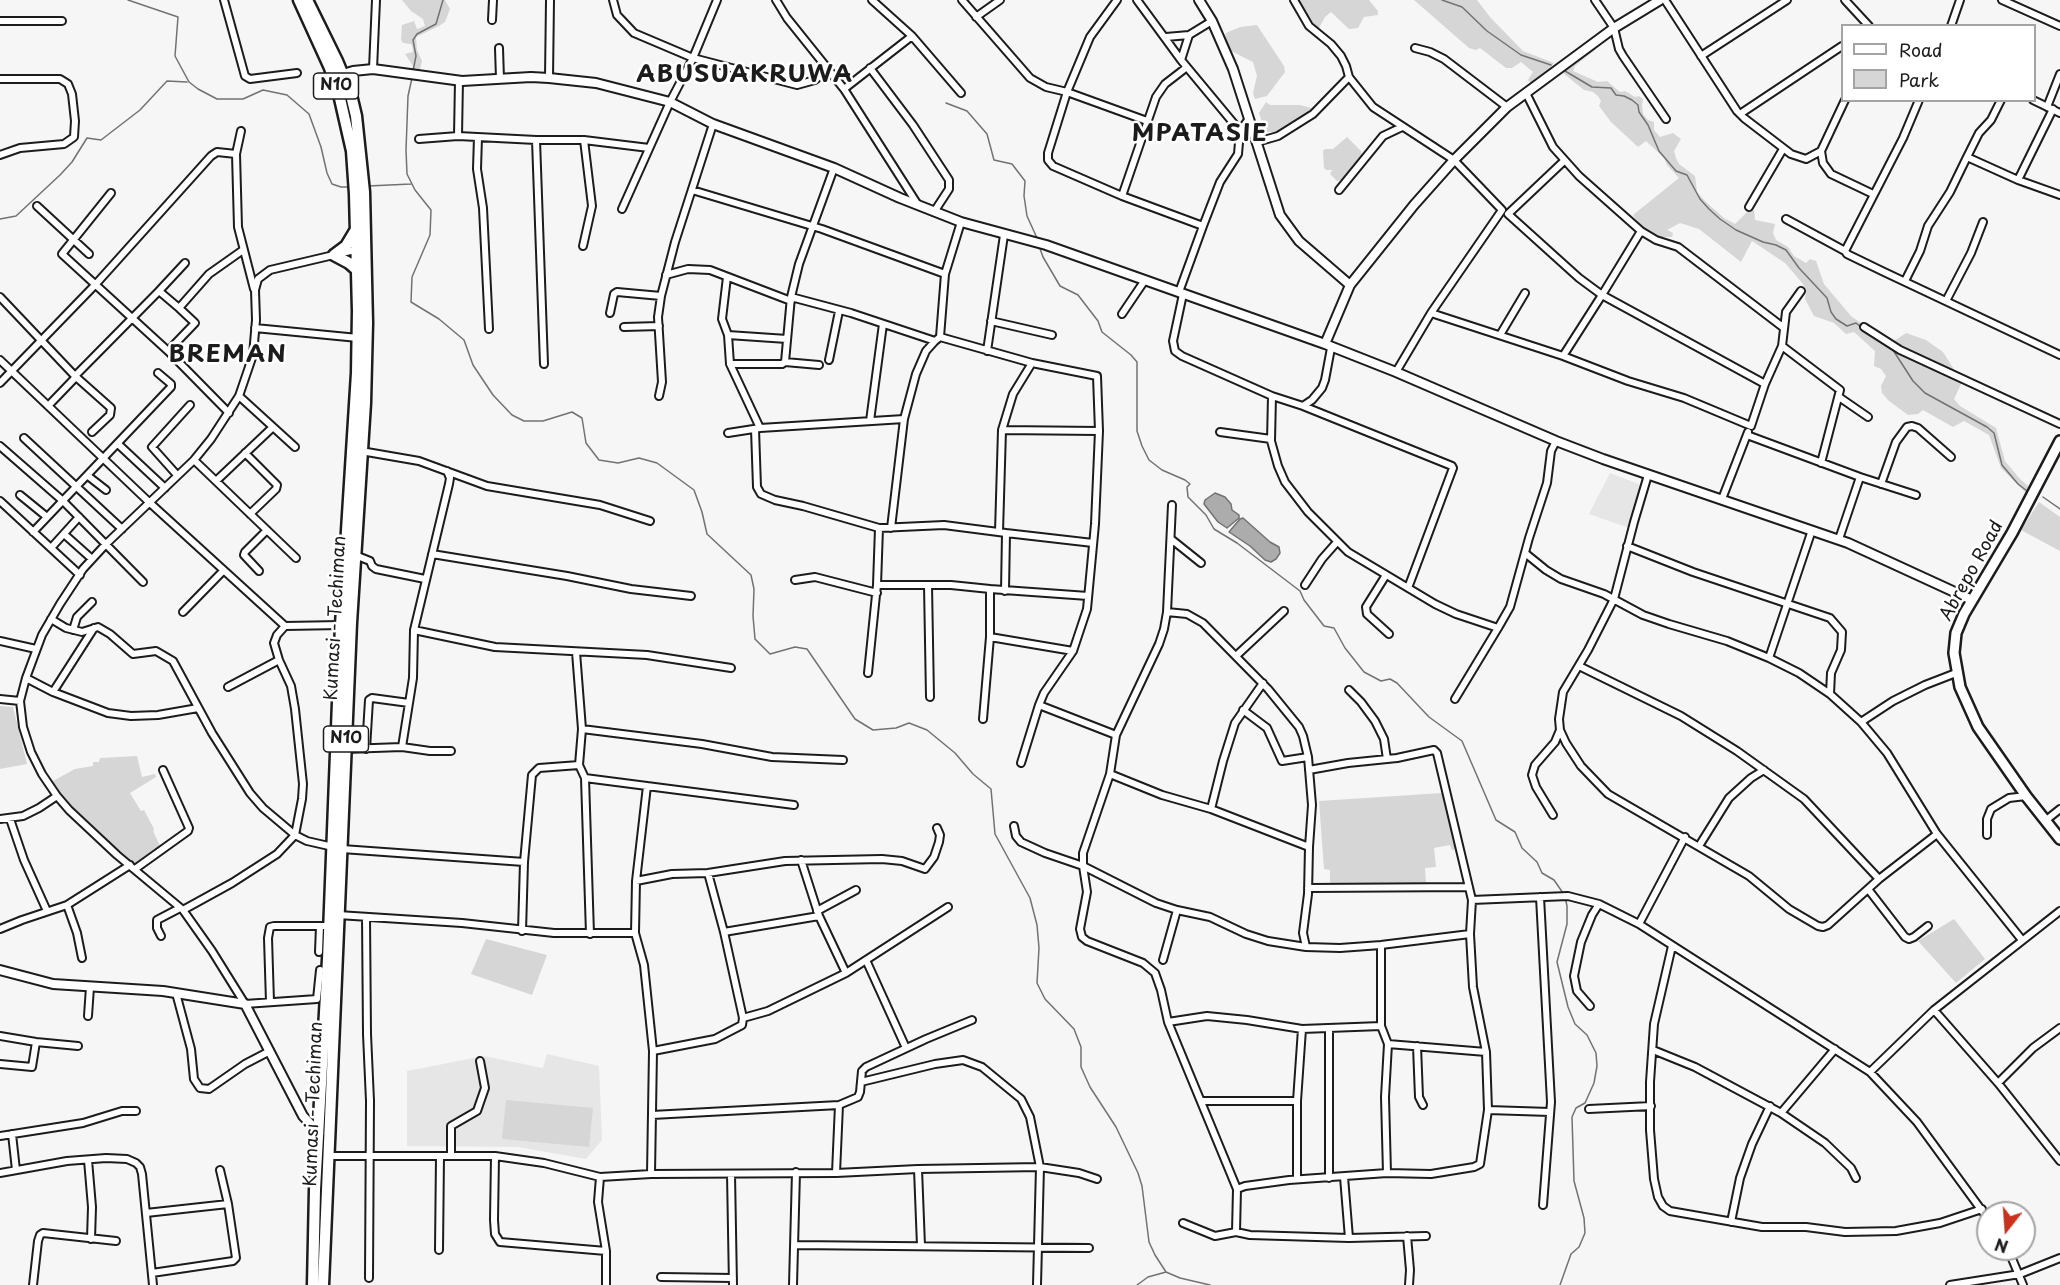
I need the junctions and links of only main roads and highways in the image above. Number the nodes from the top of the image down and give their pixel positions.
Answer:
1 (299, 0) edge
2 (308, 0) edge
3 (320, 35) junction
4 (359, 193) junction
5 (356, 230) junction
6 (361, 248) junction
7 (357, 270) junction
8 (2060, 441) edge
9 (2060, 839) edge
10 (337, 848) junction
11 (313, 1285) edge
12 (323, 1285) edge

1 - 3 highway, N10
2 - 3 highway, N10
3 - 4 highway, N10
4 - 5 highway, N10
4 - 6 highway, Kumasi - Techiman / N10
5 - 6 highway, N10
5 - 7 highway
6 - 7 highway, N10
6 - 10 highway, Kumasi - Techiman / N10
7 - 10 highway, N10
8 - 9 main road, Abrepo Road
10 - 11 highway, N10
10 - 12 highway, Kumasi - Techiman / N10

